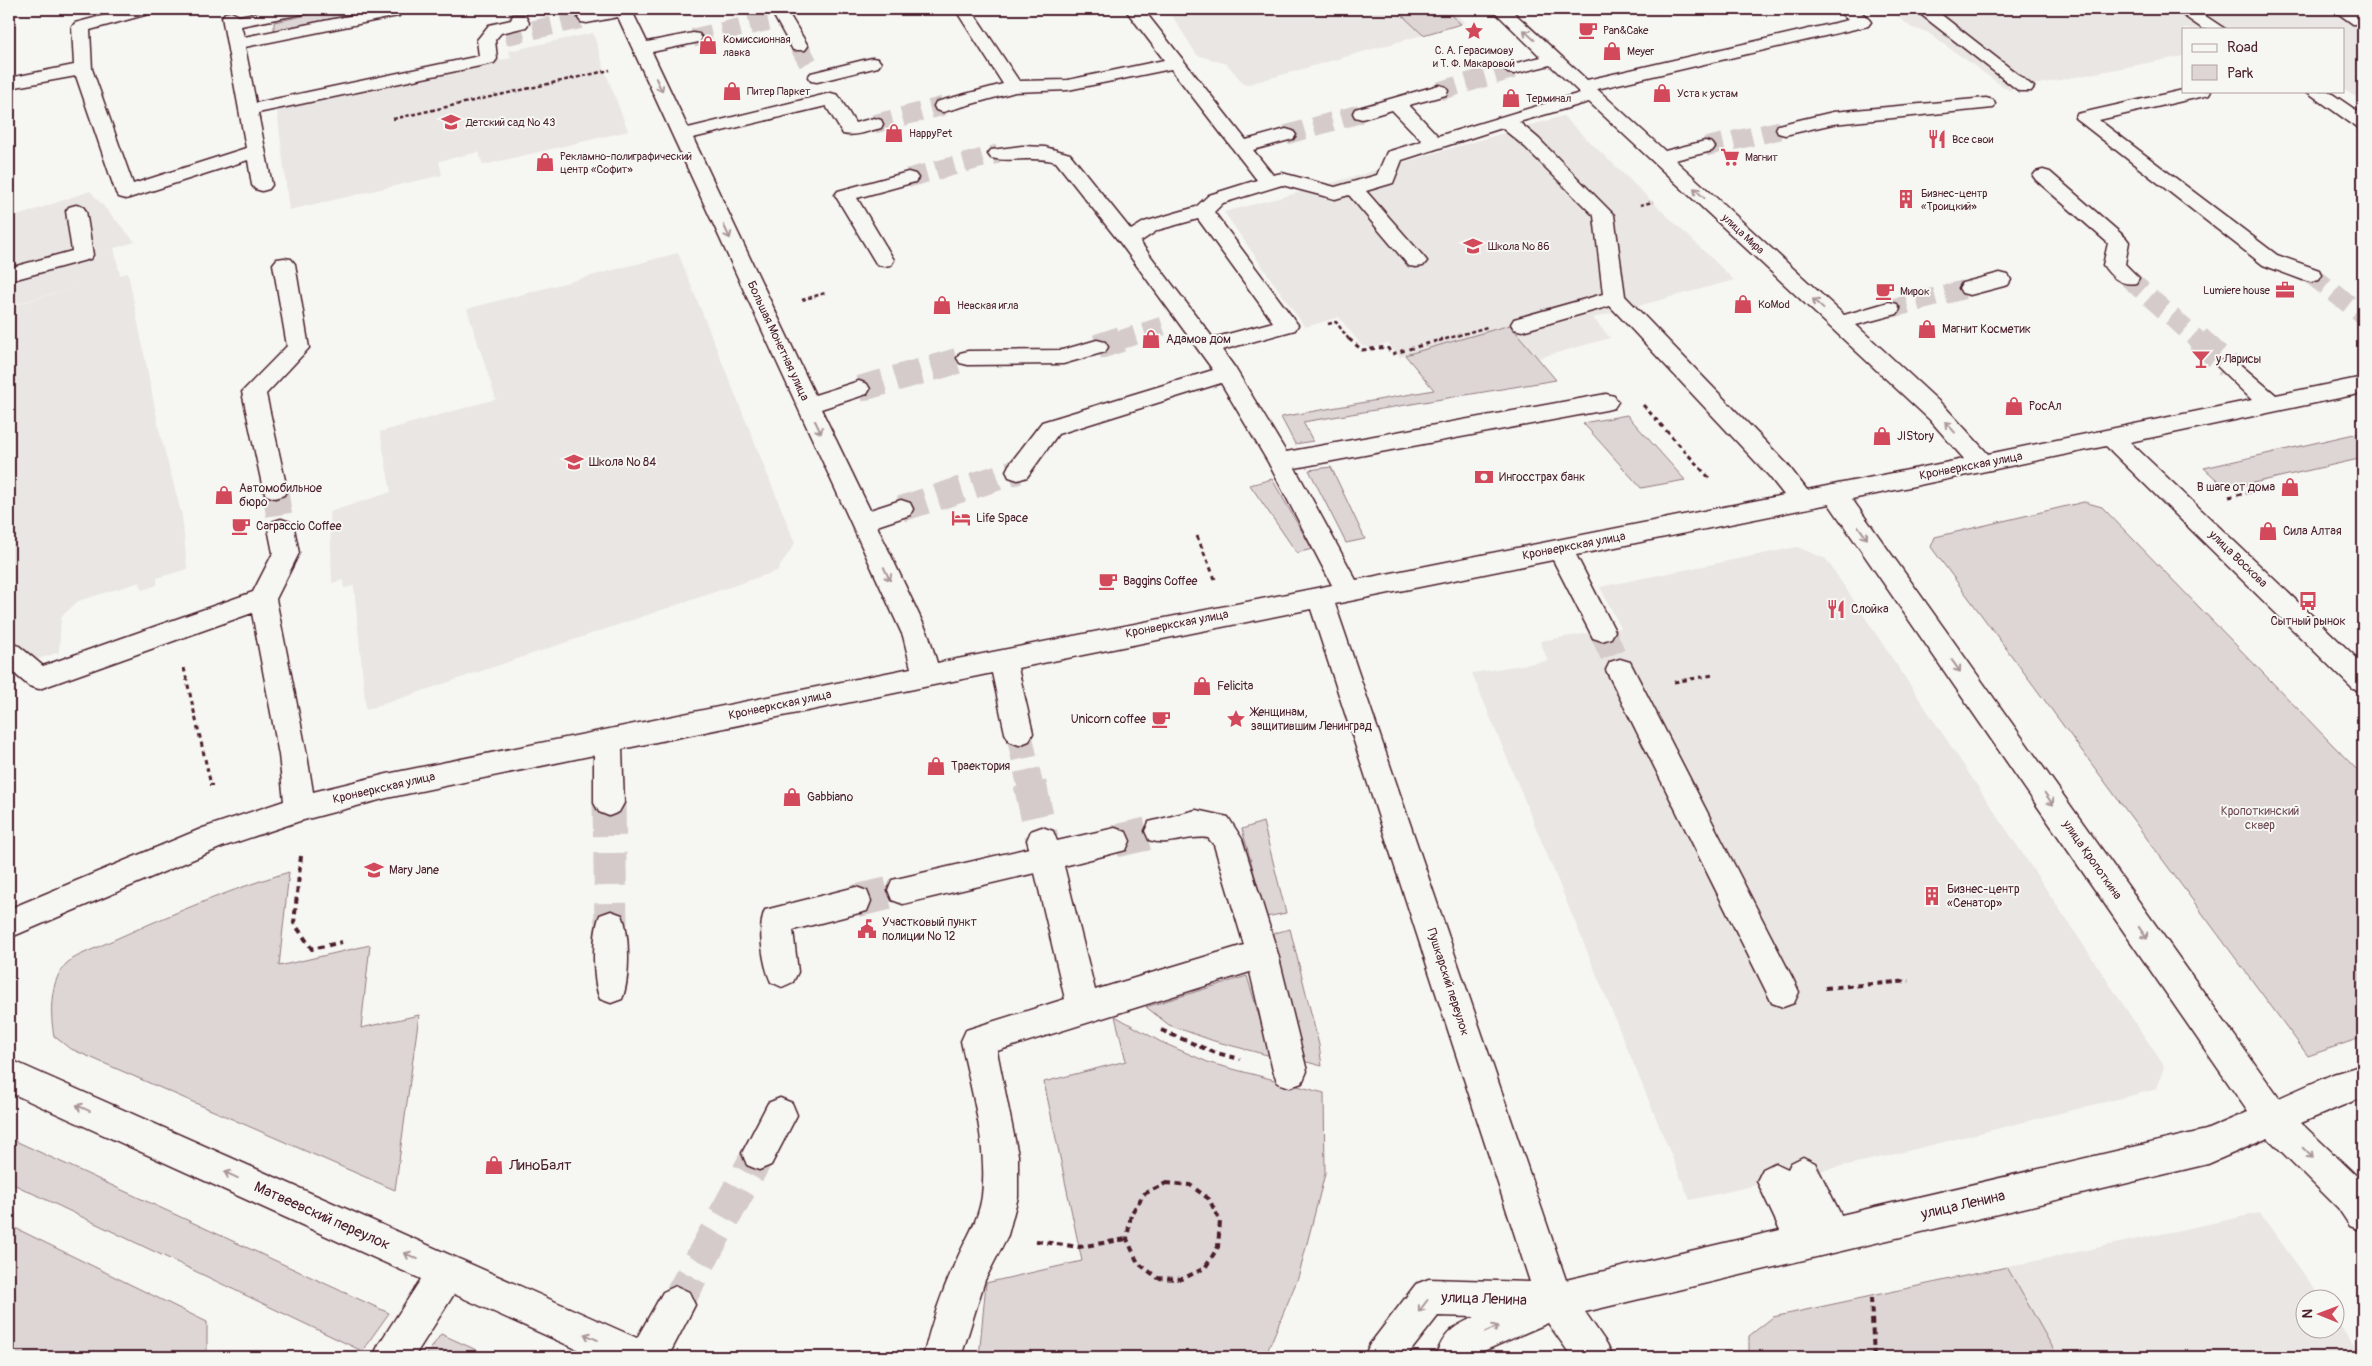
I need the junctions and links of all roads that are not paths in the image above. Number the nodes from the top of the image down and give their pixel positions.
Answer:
1 (146, 9) edge
2 (301, 9) edge
3 (392, 9) edge
4 (963, 9) edge
5 (1134, 9) edge
6 (1500, 9) edge
7 (1845, 9) edge
8 (1923, 9) edge
9 (2183, 9) edge
10 (2341, 9) edge
11 (624, 10) edge
12 (778, 15) edge
13 (587, 18) tunnel mouth
14 (519, 19) tunnel mouth
15 (2363, 19) edge
16 (2214, 28) edge
17 (505, 36) tunnel mouth
18 (693, 38) tunnel mouth
19 (486, 40) junction
20 (236, 44) junction
21 (799, 46) tunnel mouth
22 (642, 49) junction
23 (1554, 59) junction
24 (872, 63) dead end
25 (1175, 63) junction
26 (83, 69) junction
27 (1514, 69) tunnel mouth
28 (10, 83) edge
29 (1014, 87) junction
30 (2025, 87) dead end
31 (1589, 90) junction
32 (1439, 91) tunnel mouth
33 (2198, 92) edge
34 (2316, 92) edge
35 (831, 98) junction
36 (1396, 103) junction
37 (1986, 104) dead end
38 (943, 106) tunnel mouth
39 (248, 110) junction
40 (1362, 113) tunnel mouth
41 (1506, 121) junction
42 (2363, 123) edge
43 (874, 124) tunnel mouth
44 (1785, 129) tunnel mouth
45 (682, 135) junction
46 (1286, 135) tunnel mouth
47 (1434, 144) junction
48 (1241, 147) junction
49 (1705, 147) tunnel mouth
50 (256, 151) junction
51 (998, 154) tunnel mouth
52 (1661, 158) junction
53 (2043, 176) dead end
54 (908, 178) tunnel mouth
55 (1269, 183) junction
56 (262, 186) dead end
57 (1353, 188) junction
58 (76, 211) dead end
59 (1203, 211) junction
60 (1128, 240) junction
61 (884, 260) dead end
62 (1416, 261) dead end
63 (284, 264) dead end
64 (9, 275) edge
65 (2311, 275) tunnel mouth
66 (2128, 278) tunnel mouth
67 (2000, 280) dead end
68 (1970, 288) tunnel mouth
69 (1614, 298) junction
70 (1889, 310) tunnel mouth
71 (1839, 323) junction
72 (1522, 324) road end
73 (1097, 347) tunnel mouth
74 (1208, 347) junction
75 (968, 358) tunnel mouth
76 (2228, 366) tunnel mouth
77 (1227, 373) junction
78 (2363, 385) edge
79 (859, 389) tunnel mouth
80 (1606, 402) road end
81 (807, 404) junction
82 (2271, 404) junction
83 (2112, 438) junction
84 (1280, 462) junction
85 (1982, 463) junction
86 (1018, 471) tunnel mouth
87 (275, 490) tunnel mouth
88 (1835, 493) junction
89 (1801, 500) junction
90 (901, 509) tunnel mouth
91 (862, 522) junction
92 (281, 528) tunnel mouth
93 (1560, 549) junction
94 (1334, 594) junction
95 (263, 599) junction
96 (1602, 631) tunnel mouth
97 (9, 654) edge
98 (1003, 660) junction
99 (1620, 670) tunnel mouth
100 (927, 675) junction
101 (2363, 681) edge
102 (1019, 733) tunnel mouth
103 (608, 740) junction
104 (609, 803) tunnel mouth
105 (300, 808) junction
106 (1160, 831) tunnel mouth
107 (1115, 841) tunnel mouth
108 (1044, 848) junction
109 (903, 890) tunnel mouth
110 (856, 900) tunnel mouth
111 (9, 924) edge
112 (610, 925) tunnel mouth
113 (1262, 954) junction
114 (782, 972) dead end
115 (611, 988) dead end
116 (1783, 992) road end
117 (1099, 1004) junction
118 (1290, 1071) road end
119 (9, 1075) edge
120 (2363, 1081) edge
121 (780, 1115) dead end
122 (2273, 1119) junction
123 (759, 1154) tunnel mouth
124 (1789, 1178) dead end
125 (2363, 1213) edge
126 (1818, 1239) junction
127 (448, 1272) junction
128 (1554, 1301) junction
129 (676, 1305) tunnel mouth
130 (392, 1357) edge
131 (636, 1357) edge
132 (647, 1357) edge
133 (942, 1357) edge
134 (1384, 1357) edge
135 (1454, 1357) edge
136 (1594, 1357) edge

1 - 26 street
2 - 20 street
3 - 20 street
4 - 29 street
5 - 25 street
23 -> 6 street, улица Мира
7 - 31 street
8 - 30 street
9 - 16 street
10 - 15 street
11 - 13 street
11 - 22 street, Большая Монетная улица
12 - 21 street
14 - 19 street
17 - 19 street
18 - 22 street
19 - 39 street
20 - 39 street
22 -> 45 street, Большая Монетная улица
23 - 27 street
23 - 31 street, улица Мира
24 - 35 street
25 - 29 street
25 - 48 street
26 - 28 street
26 - 50 street
29 - 38 street
31 - 41 street
31 - 52 street, улица Мира
32 - 36 street
33 - 65 street
34 - 42 street
35 - 43 street
35 - 45 street
36 - 40 street
36 - 47 street
37 - 44 street
39 - 50 street
41 - 47 street
41 - 69 street
45 -> 81 street, Большая Монетная улица
46 - 48 street
47 - 57 street
48 - 55 street
49 - 52 street
50 - 56 street
51 - 60 street, Пушкарский переулок
71 -> 52 street, улица Мира
53 - 66 street
54 - 61 street
55 - 57 street
55 - 59 street
57 - 62 street
58 - 64 street
59 - 60 street
59 - 74 street
60 - 74 street, Пушкарский переулок
63 - 87 street
67 - 68 street
69 - 72 street
69 - 89 street
70 - 71 street
85 -> 71 street, улица Мира
73 - 75 street
74 - 77 street, Пушкарский переулок
76 - 82 street
77 - 84 street, Пушкарский переулок
77 - 86 street
78 - 82 street, Кронверкская улица
79 - 81 street
80 - 84 street
81 -> 91 street, Большая Монетная улица
82 - 83 street, Кронверкская улица
83 - 85 street, Кронверкская улица
83 - 101 street, улица Воскова
84 - 94 street, Пушкарский переулок
85 - 88 street, Кронверкская улица
88 - 89 street, Кронверкская улица
88 -> 122 street, улица Кропоткина
89 - 93 street, Кронверкская улица
90 - 91 street
91 -> 100 street, Большая Монетная улица
92 - 95 street
93 - 94 street, Кронверкская улица
93 - 96 street
94 - 98 street, Кронверкская улица
94 - 128 street, Пушкарский переулок
95 - 97 street
95 - 105 street
98 - 100 street, Кронверкская улица
98 - 102 street
99 - 116 street
100 - 103 street, Кронверкская улица
103 - 104 street
103 - 105 street, Кронверкская улица
105 - 111 street, Кронверкская улица
106 - 113 street
107 - 108 street
108 - 109 street
108 - 117 street
110 - 114 street
112 - 115 street
113 - 117 street
113 - 118 street
117 - 133 street
127 -> 119 street, Матвеевский переулок
120 - 122 street, улица Ленина
121 - 123 street
122 -> 125 street, улица Кропоткина
122 - 126 street, улица Ленина
124 - 126 street
126 - 128 street, улица Ленина
127 - 130 street
131 -> 127 street, Матвеевский переулок
128 -> 134 street, улица Ленина
135 -> 128 street, улица Ленина
128 - 136 street, Пушкарский переулок
129 - 132 street

